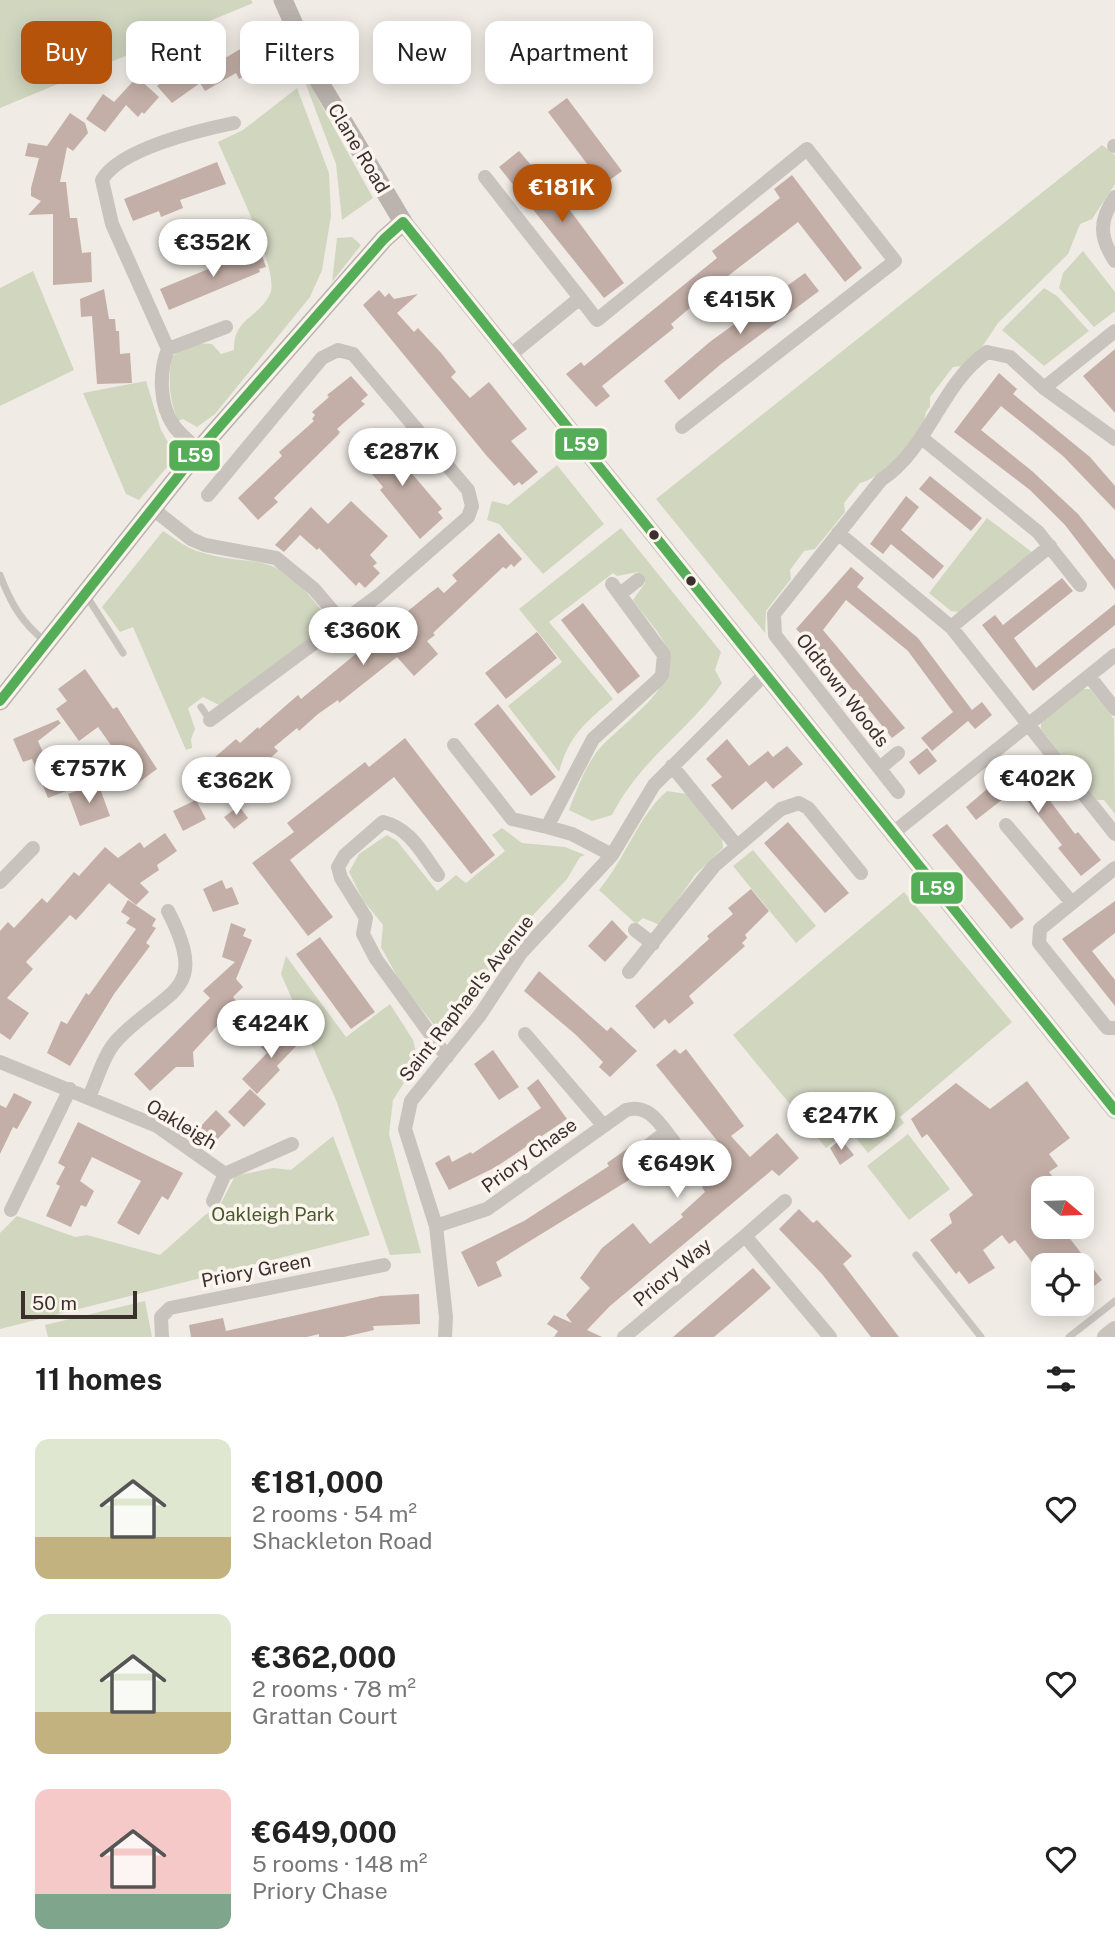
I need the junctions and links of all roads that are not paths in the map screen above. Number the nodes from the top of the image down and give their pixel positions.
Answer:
1 (283, 0) edge
2 (234, 123) dead end
3 (485, 177) dead end
4 (1115, 197) edge
5 (403, 222) junction
6 (1115, 261) edge
7 (580, 298) junction
8 (226, 327) dead end
9 (1115, 331) edge
10 (168, 349) junction
11 (509, 356) junction
12 (1044, 388) junction
13 (682, 427) dead end
14 (923, 439) junction
15 (1115, 439) edge
16 (199, 450) junction
17 (208, 495) dead end
18 (153, 509) junction
19 (838, 533) junction
20 (1050, 546) junction
21 (0, 575) edge
22 (638, 580) dead end
23 (1080, 585) dead end
24 (85, 594) junction
25 (343, 624) junction
26 (951, 627) junction
27 (47, 643) junction
28 (123, 653) dead end
29 (1115, 655) edge
30 (765, 674) junction
31 (1089, 676) junction
32 (0, 701) edge
33 (201, 707) dead end
34 (1115, 709) edge
35 (210, 720) joint
36 (1028, 726) junction
37 (453, 744) dead end
38 (898, 753) dead end
39 (672, 766) junction
40 (880, 768) junction
41 (898, 792) dead end
42 (1006, 825) dead end
43 (547, 827) junction
44 (893, 833) junction
45 (1115, 834) edge
46 (736, 845) junction
47 (33, 848) dead end
48 (612, 855) junction
49 (1115, 868) edge
50 (861, 873) dead end
51 (438, 875) dead end
52 (0, 882) edge
53 (1072, 903) junction
54 (169, 911) dead end
55 (635, 930) dead end
56 (653, 944) junction
57 (629, 972) dead end
58 (1115, 1028) edge
59 (525, 1034) dead end
60 (447, 1057) junction
61 (0, 1062) edge
62 (70, 1089) junction
63 (89, 1097) junction
64 (1115, 1110) edge
65 (603, 1125) junction
66 (292, 1144) dead end
67 (649, 1145) dead end
68 (225, 1174) junction
69 (213, 1201) dead end
70 (785, 1201) dead end
71 (11, 1210) dead end
72 (436, 1226) junction
73 (745, 1236) junction
74 (916, 1255) dead end
75 (384, 1265) dead end
76 (1115, 1301) edge
77 (1115, 1329) edge
78 (162, 1337) edge
79 (445, 1337) edge
80 (624, 1337) edge
81 (830, 1337) edge
82 (981, 1337) edge
83 (1069, 1337) edge
84 (1106, 1337) edge

1 - 5 main road, Clane Road
2 - 10 street
3 - 7 street
4 - 6 street
5 - 11 street
5 - 16 main road
7 - 11 street
7 - 13 street
8 - 10 street
9 - 12 street
10 - 16 street
11 - 30 street
12 - 14 street, Oldtown Woods
12 - 15 street, Oldtown Woods
14 - 19 street, Oldtown Woods
14 - 20 street
16 - 18 main road
17 - 25 street
18 - 24 main road
18 - 25 street
19 - 26 street
19 - 40 street, Oldtown Woods
20 - 23 street
20 - 26 street
21 - 27 lane
22 - 43 street
24 - 27 main road
24 - 28 lane
25 - 35 street
26 - 36 street
27 - 32 main road
29 - 31 street
30 - 39 street, Saint Raphael's Avenue
30 - 44 street
31 - 34 street
31 - 36 street
33 - 35 lane
36 - 44 street
36 - 45 street
37 - 43 street
38 - 40 street, Oldtown Woods
39 - 46 street
39 - 48 street, Saint Raphael's Avenue
40 - 41 street, Oldtown Woods
42 - 53 street
43 - 48 street
44 - 64 street
46 - 50 street
46 - 56 street
47 - 52 street
48 - 60 street, Saint Raphael's Avenue
49 - 53 street
51 - 60 street
53 - 58 street
54 - 63 street
55 - 56 street
56 - 57 street
59 - 65 street, Priory Chase
60 - 72 street, Saint Raphael's Avenue
61 - 62 street, Oakleigh
62 - 63 street, Oakleigh
62 - 71 street
63 - 68 street, Oakleigh
65 - 67 street, Priory Chase
65 - 72 street, Priory Chase
66 - 68 street, Oakleigh
68 - 69 street
70 - 73 street, Priory Way
72 - 79 street, Saint Raphael's Avenue
73 - 80 street, Priory Way
73 - 81 street
74 - 82 lane
75 - 78 street, Priory Green
76 - 83 lane
77 - 84 street

